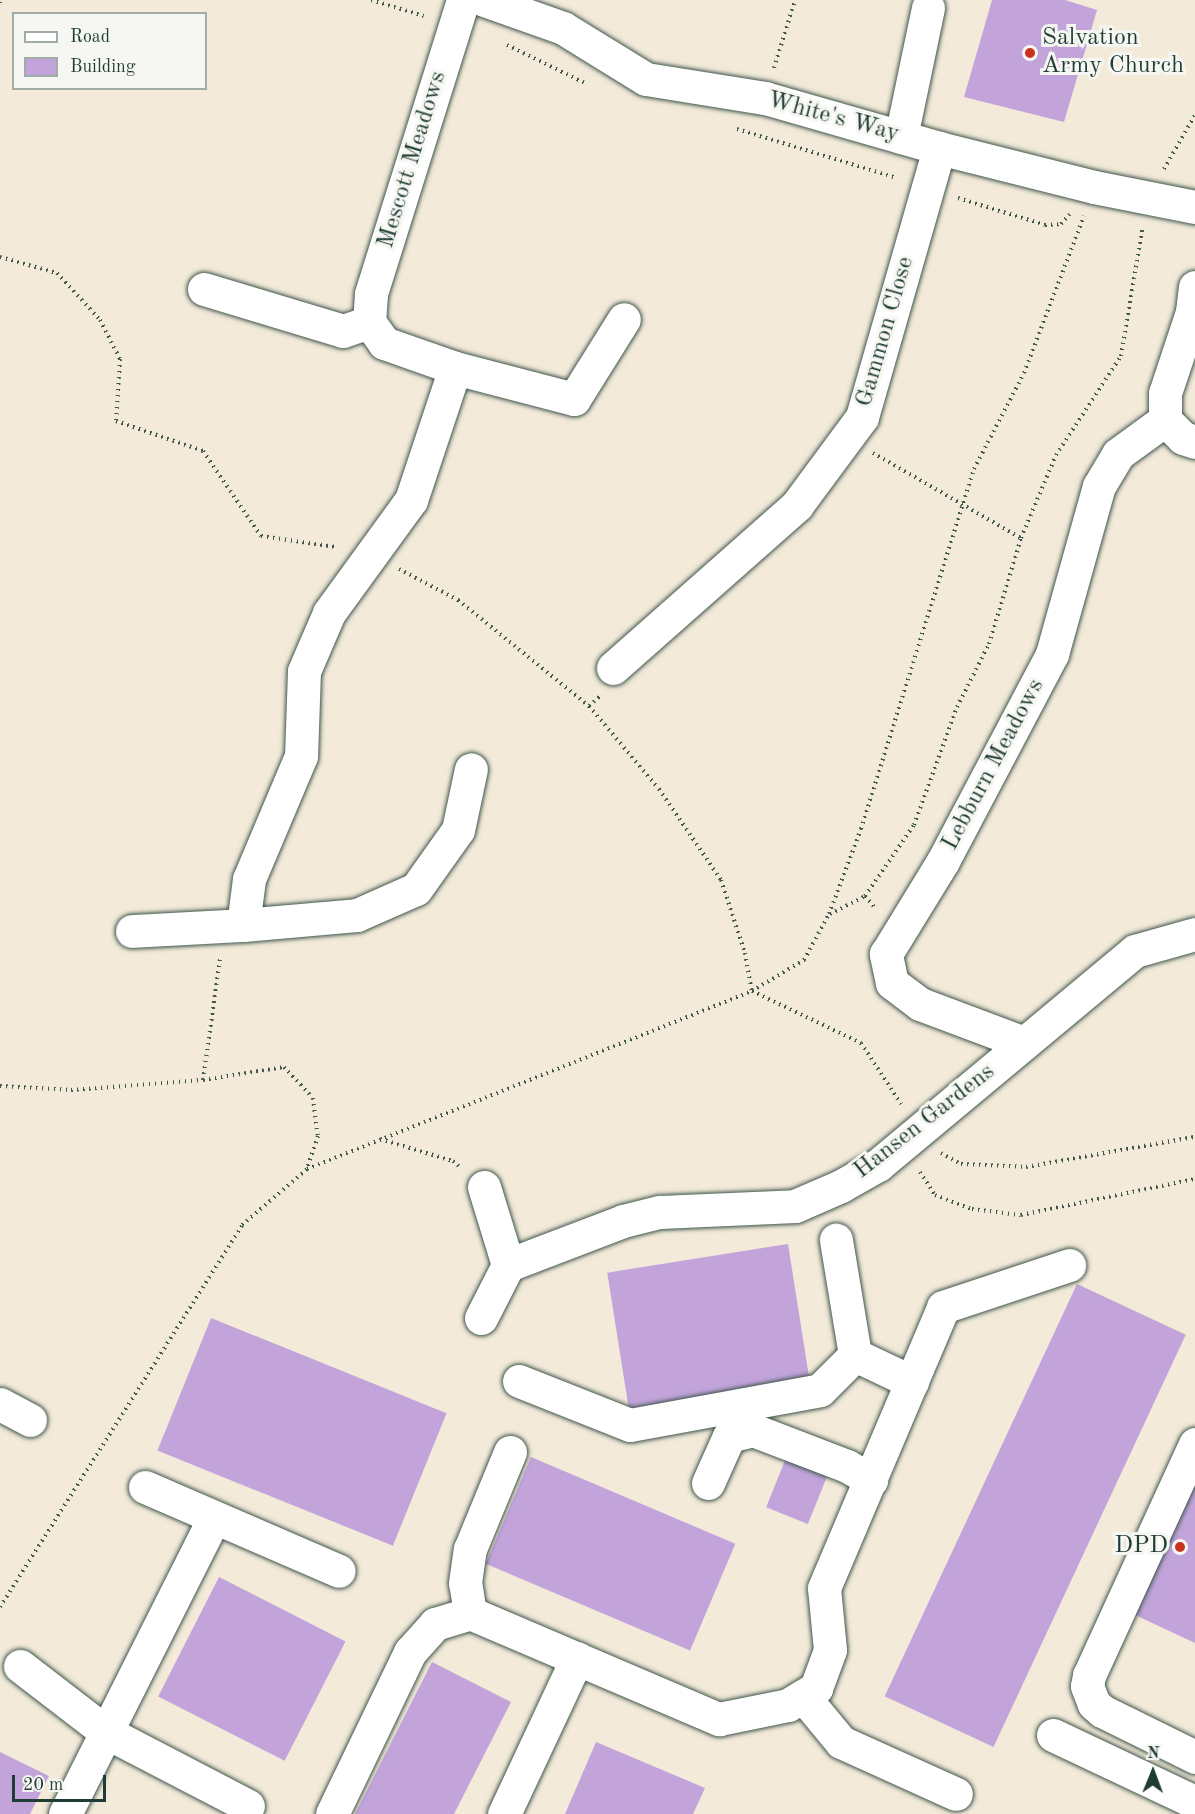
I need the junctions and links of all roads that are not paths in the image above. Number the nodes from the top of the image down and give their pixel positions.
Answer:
1 (463, 0) edge
2 (484, 0) edge
3 (928, 8) dead end
4 (901, 137) junction
5 (939, 148) junction
6 (1195, 207) edge
7 (1195, 287) edge
8 (204, 289) dead end
9 (624, 319) dead end
10 (369, 322) junction
11 (455, 368) junction
12 (1164, 420) junction
13 (1195, 442) edge
14 (613, 668) dead end
15 (471, 769) dead end
16 (234, 926) junction
17 (132, 931) dead end
18 (1195, 934) edge
19 (1024, 1043) junction
20 (484, 1187) road end
21 (836, 1240) dead end
22 (508, 1264) junction
23 (1069, 1265) dead end
24 (481, 1318) dead end
25 (855, 1355) junction
26 (519, 1381) dead end
27 (912, 1382) junction
28 (0, 1404) edge
29 (30, 1420) dead end
30 (1195, 1444) edge
31 (510, 1452) dead end
32 (871, 1479) junction
33 (708, 1484) dead end
34 (145, 1487) dead end
35 (214, 1518) junction
36 (339, 1571) dead end
37 (470, 1613) junction
38 (577, 1658) junction
39 (20, 1666) dead end
40 (803, 1696) junction
41 (106, 1732) junction
42 (1053, 1735) dead end
43 (1161, 1740) junction
44 (1195, 1756) edge
45 (1143, 1777) junction
46 (956, 1794) dead end
47 (1195, 1802) edge
48 (248, 1806) dead end
49 (65, 1814) edge
50 (332, 1814) edge
51 (504, 1814) edge

1 - 10 street, Mescott Meadows
2 - 4 street, White's Way
3 - 4 street
4 - 5 street, White's Way
5 - 6 street, White's Way
5 - 14 street, Gammon Close
7 - 12 street
8 - 10 street
9 - 11 street
10 - 11 street
11 - 16 street
12 - 13 street
12 - 19 street, Lebburn Meadows
15 - 16 street
16 - 17 street
18 - 19 street, Hansen Gardens
19 - 22 street, Hansen Gardens
20 - 22 street
21 - 25 street
22 - 24 street
23 - 27 street
25 - 26 street
25 - 27 street
27 - 32 street
28 - 29 street
30 - 43 street
31 - 37 street
32 - 33 street
32 - 40 street
34 - 35 street
35 - 36 street
35 - 41 street
37 - 38 street
37 - 50 street
38 - 40 street
38 - 51 street
39 - 41 street
40 - 46 street
41 - 48 street
41 - 49 street
42 - 45 street
43 - 44 street
43 - 45 street
45 - 47 street

